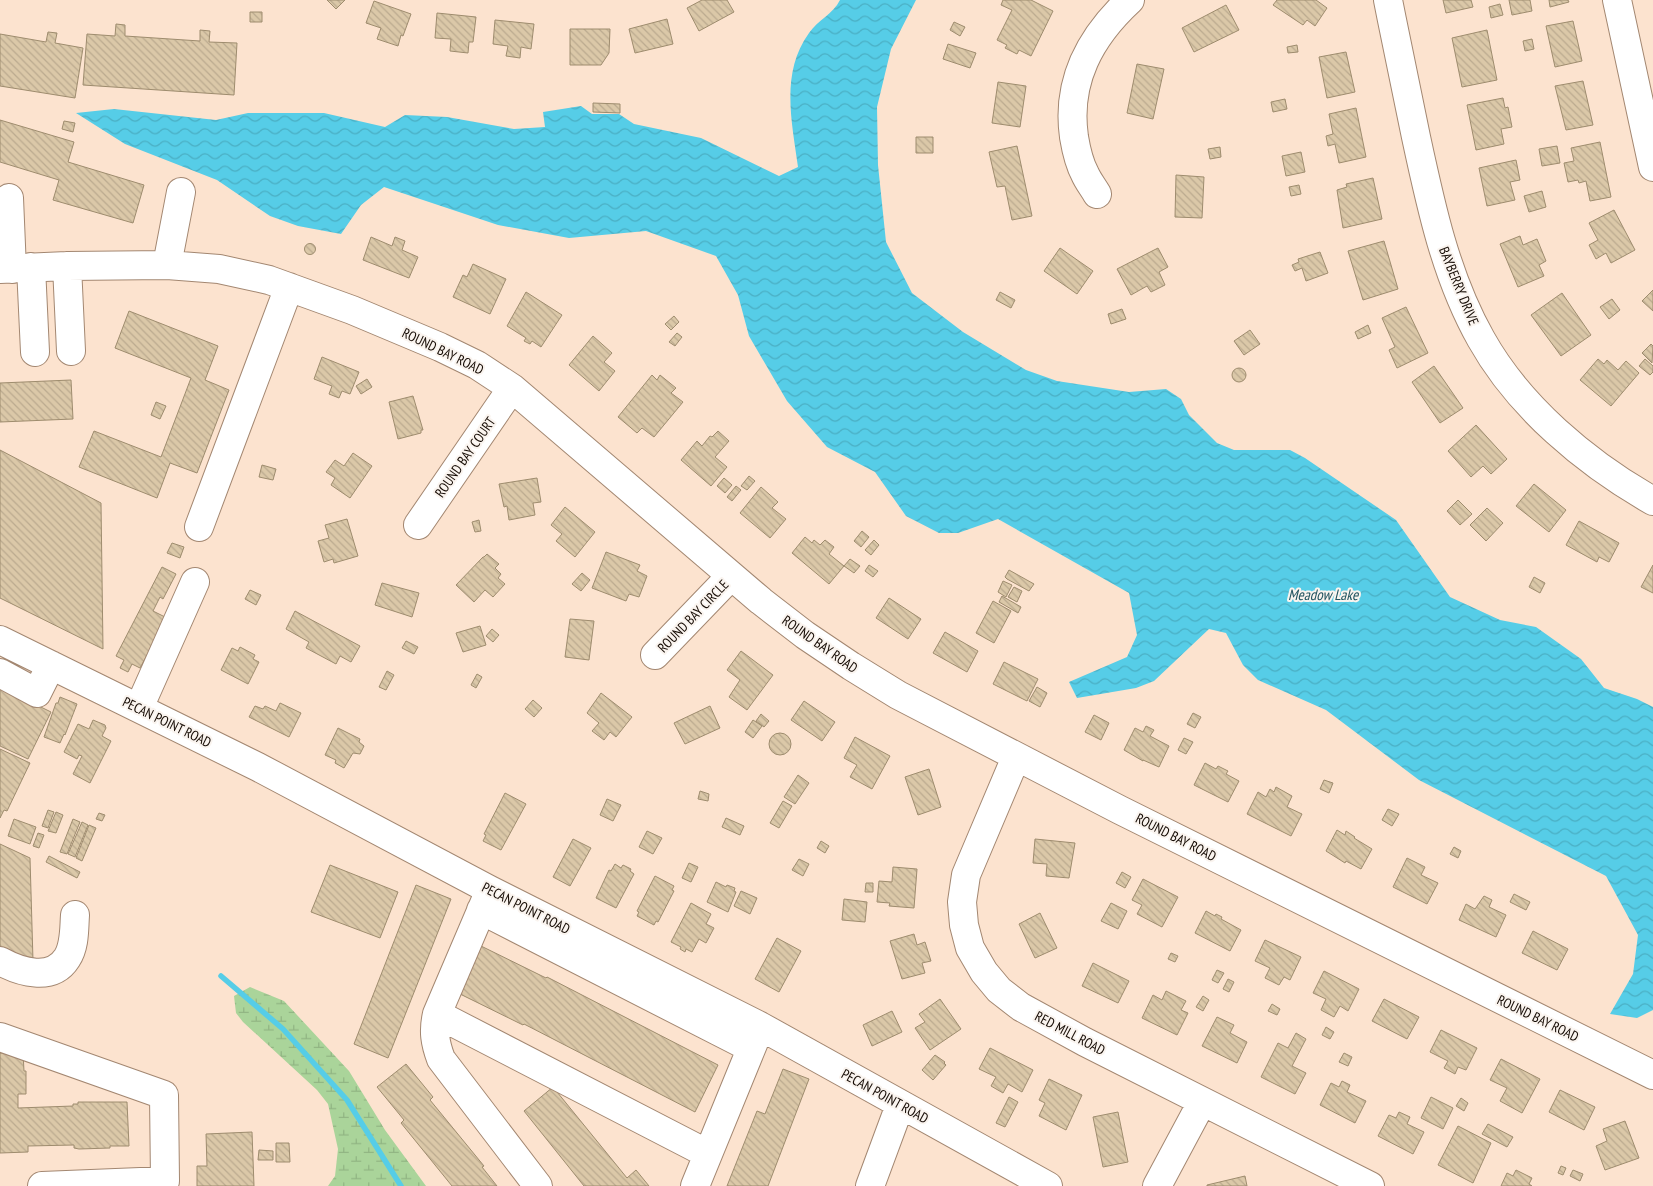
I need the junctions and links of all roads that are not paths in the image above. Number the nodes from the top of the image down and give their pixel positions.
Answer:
1 (1130, 0) edge
2 (1388, 0) edge
3 (1618, 0) edge
4 (1653, 167) edge
5 (181, 192) dead end
6 (1097, 194) dead end
7 (9, 198) dead end
8 (167, 265) junction
9 (67, 266) junction
10 (14, 268) edge
11 (289, 287) junction
12 (70, 350) dead end
13 (35, 352) dead end
14 (512, 388) junction
15 (1653, 501) edge
16 (418, 525) dead end
17 (199, 527) dead end
18 (731, 576) junction
19 (195, 582) dead end
20 (0, 640) edge
21 (655, 655) dead end
22 (51, 665) junction
23 (0, 673) edge
24 (139, 708) junction
25 (1016, 757) junction
26 (486, 900) junction
27 (75, 916) dead end
28 (0, 961) edge
29 (437, 1014) junction
30 (756, 1037) junction
31 (0, 1038) edge
32 (1653, 1075) edge
33 (1202, 1102) junction
34 (900, 1105) junction
35 (708, 1154) junction
36 (42, 1186) edge
37 (538, 1186) edge
38 (695, 1186) edge
39 (870, 1186) edge
40 (1048, 1186) edge
41 (1157, 1186) edge
42 (1370, 1186) edge

1 - 6 street
2 - 15 street, BAYBERRY DRIVE
3 - 4 street
5 - 8 street
7 - 10 street
8 - 9 street, ROUND BAY ROAD
8 - 11 street, ROUND BAY ROAD
9 - 10 street, ROUND BAY ROAD
9 - 12 street
10 - 13 street
11 - 14 street, ROUND BAY ROAD
11 - 17 street
14 - 16 street, ROUND BAY COURT
14 - 18 street, ROUND BAY ROAD
18 - 21 street, ROUND BAY CIRCLE
18 - 25 street, ROUND BAY ROAD
19 - 24 street
20 - 22 street, PECAN POINT ROAD
22 - 23 street
22 - 24 street, PECAN POINT ROAD
24 - 26 street, PECAN POINT ROAD
25 - 32 street, ROUND BAY ROAD
25 - 33 street, RED MILL ROAD
26 - 29 street
26 - 30 street, PECAN POINT ROAD
27 - 28 street
29 - 35 street
29 - 37 street
30 - 34 street, PECAN POINT ROAD
30 - 35 street
31 - 36 street
33 - 41 street
33 - 42 street, RED MILL ROAD
34 - 39 street
34 - 40 street, PECAN POINT ROAD
35 - 38 street

